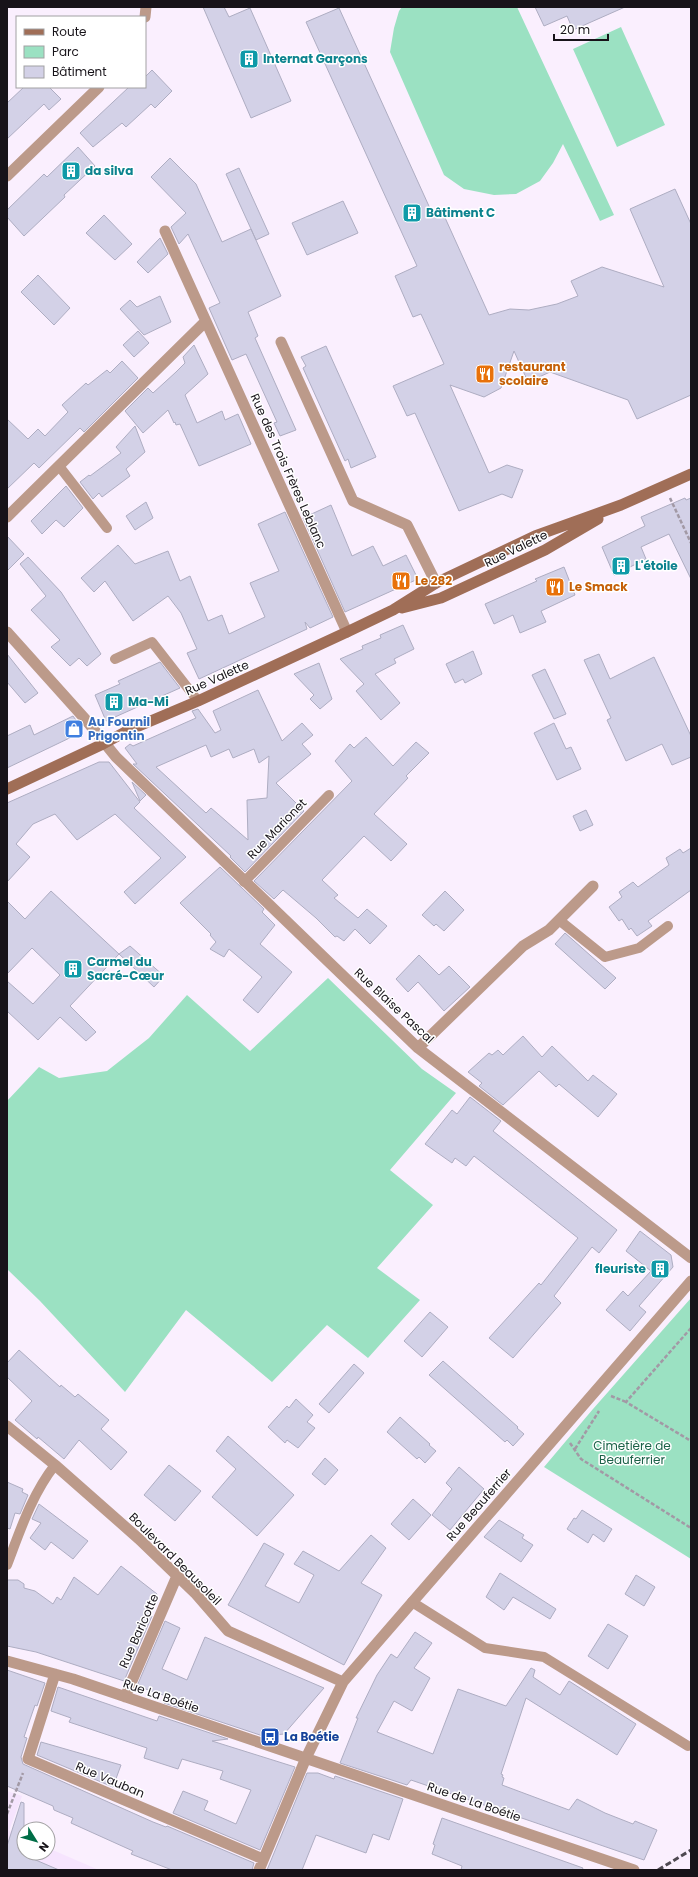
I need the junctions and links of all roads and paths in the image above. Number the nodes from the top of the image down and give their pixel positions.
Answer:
1 (98, 88) edge
2 (7, 176) edge
3 (164, 231) dead end
4 (206, 321) junction
5 (281, 342) dead end
6 (59, 466) junction
7 (691, 474) edge
8 (664, 485) junction
9 (621, 505) junction
10 (7, 517) edge
11 (107, 528) dead end
12 (691, 543) edge
13 (436, 583) junction
14 (393, 610) junction
15 (7, 632) edge
16 (347, 632) junction
17 (115, 659) dead end
18 (198, 701) junction
19 (103, 744) junction
20 (7, 789) edge
21 (329, 795) dead end
22 (244, 882) junction
23 (593, 886) dead end
24 (558, 920) junction
25 (668, 926) dead end
26 (418, 1048) junction
27 (691, 1258) edge
28 (691, 1281) edge
29 (691, 1328) edge
30 (608, 1400) dead end
31 (626, 1402) junction
32 (603, 1405) dead end
33 (566, 1425) junction
34 (7, 1426) edge
35 (691, 1441) edge
36 (575, 1449) junction
37 (55, 1465) junction
38 (691, 1528) edge
39 (7, 1565) edge
40 (178, 1576) junction
41 (412, 1602) junction
42 (7, 1661) edge
43 (54, 1674) junction
44 (343, 1682) junction
45 (125, 1697) junction
46 (688, 1746) dead end
47 (306, 1758) junction
48 (28, 1759) junction
49 (7, 1814) edge
50 (263, 1859) junction
51 (258, 1870) edge
52 (634, 1870) edge

1 - 2 street
3 - 4 street, Rue des Trois Frères Leblanc
4 - 6 street
4 - 16 street, Rue des Trois Frères Leblanc
5 - 13 street
6 - 10 street
6 - 11 lane
7 - 8 main road, Rue Valette
8 - 9 main road, Rue Valette
8 - 12 path
9 - 13 main road, Rue Valette
9 - 14 main road, Rue Valette
13 - 14 main road, Rue Valette
14 - 16 main road, Rue Valette
15 - 19 street, Rue Blaise Pascal
16 - 18 main road, Rue Valette
17 - 18 lane
18 - 19 main road, Rue Valette
19 - 20 main road, Rue Valette
19 - 22 street, Rue Blaise Pascal
21 - 22 lane, Rue Marionet
22 - 26 street, Rue Blaise Pascal
23 - 24 street
24 - 25 lane
24 - 26 street
26 - 27 street, Rue Blaise Pascal
28 - 33 street, Rue Beauferrier
29 - 31 path
30 - 31 path
31 - 35 path
32 - 36 path
33 - 36 path
33 - 41 street, Rue Beauferrier
34 - 37 street, Boulevard Beausoleil
36 - 38 path
37 - 39 lane
37 - 40 street, Boulevard Beausoleil
40 - 44 street, Boulevard Beausoleil
40 - 45 street, Rue Baricotte
41 - 44 street, Rue Beauferrier
41 - 46 lane
42 - 43 street, Rue La Boétie
43 - 45 street, Rue La Boétie
43 - 48 street
44 - 47 street, Rue Beauferrier
45 - 47 street, Rue La Boétie
47 - 50 street, Rue Beauferrier
47 - 52 street, Rue de La Boétie
48 - 49 path
48 - 50 street, Rue Vauban
50 - 51 street, Rue Beauferrier

